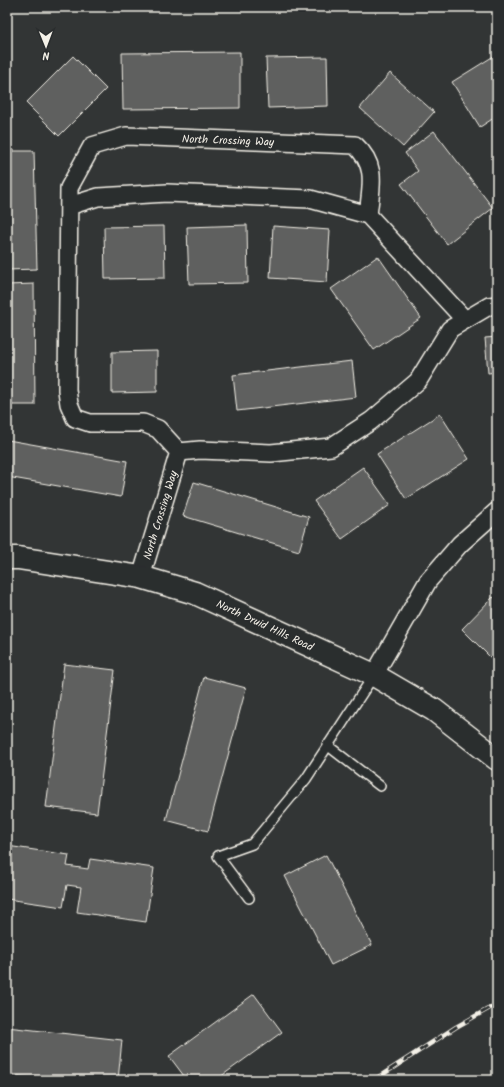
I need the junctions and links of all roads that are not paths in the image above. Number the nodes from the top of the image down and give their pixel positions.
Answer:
1 (69, 206) junction
2 (368, 215) junction
3 (497, 306) edge
4 (465, 320) junction
5 (179, 452) junction
6 (497, 512) edge
7 (7, 558) edge
8 (141, 577) junction
9 (374, 675) junction
10 (327, 745) junction
11 (497, 759) edge
12 (380, 786) dead end
13 (249, 898) dead end

1 - 2 street
1 - 2 street, North Crossing Way
1 - 5 street, North Crossing Way
2 - 4 street
3 - 4 street
4 - 5 street
5 - 8 street, North Crossing Way
6 - 9 street
7 - 8 main road, North Druid Hills Road
8 - 9 main road, North Druid Hills Road
9 - 10 lane
9 - 11 main road, North Druid Hills Road
10 - 12 lane
10 - 13 lane

